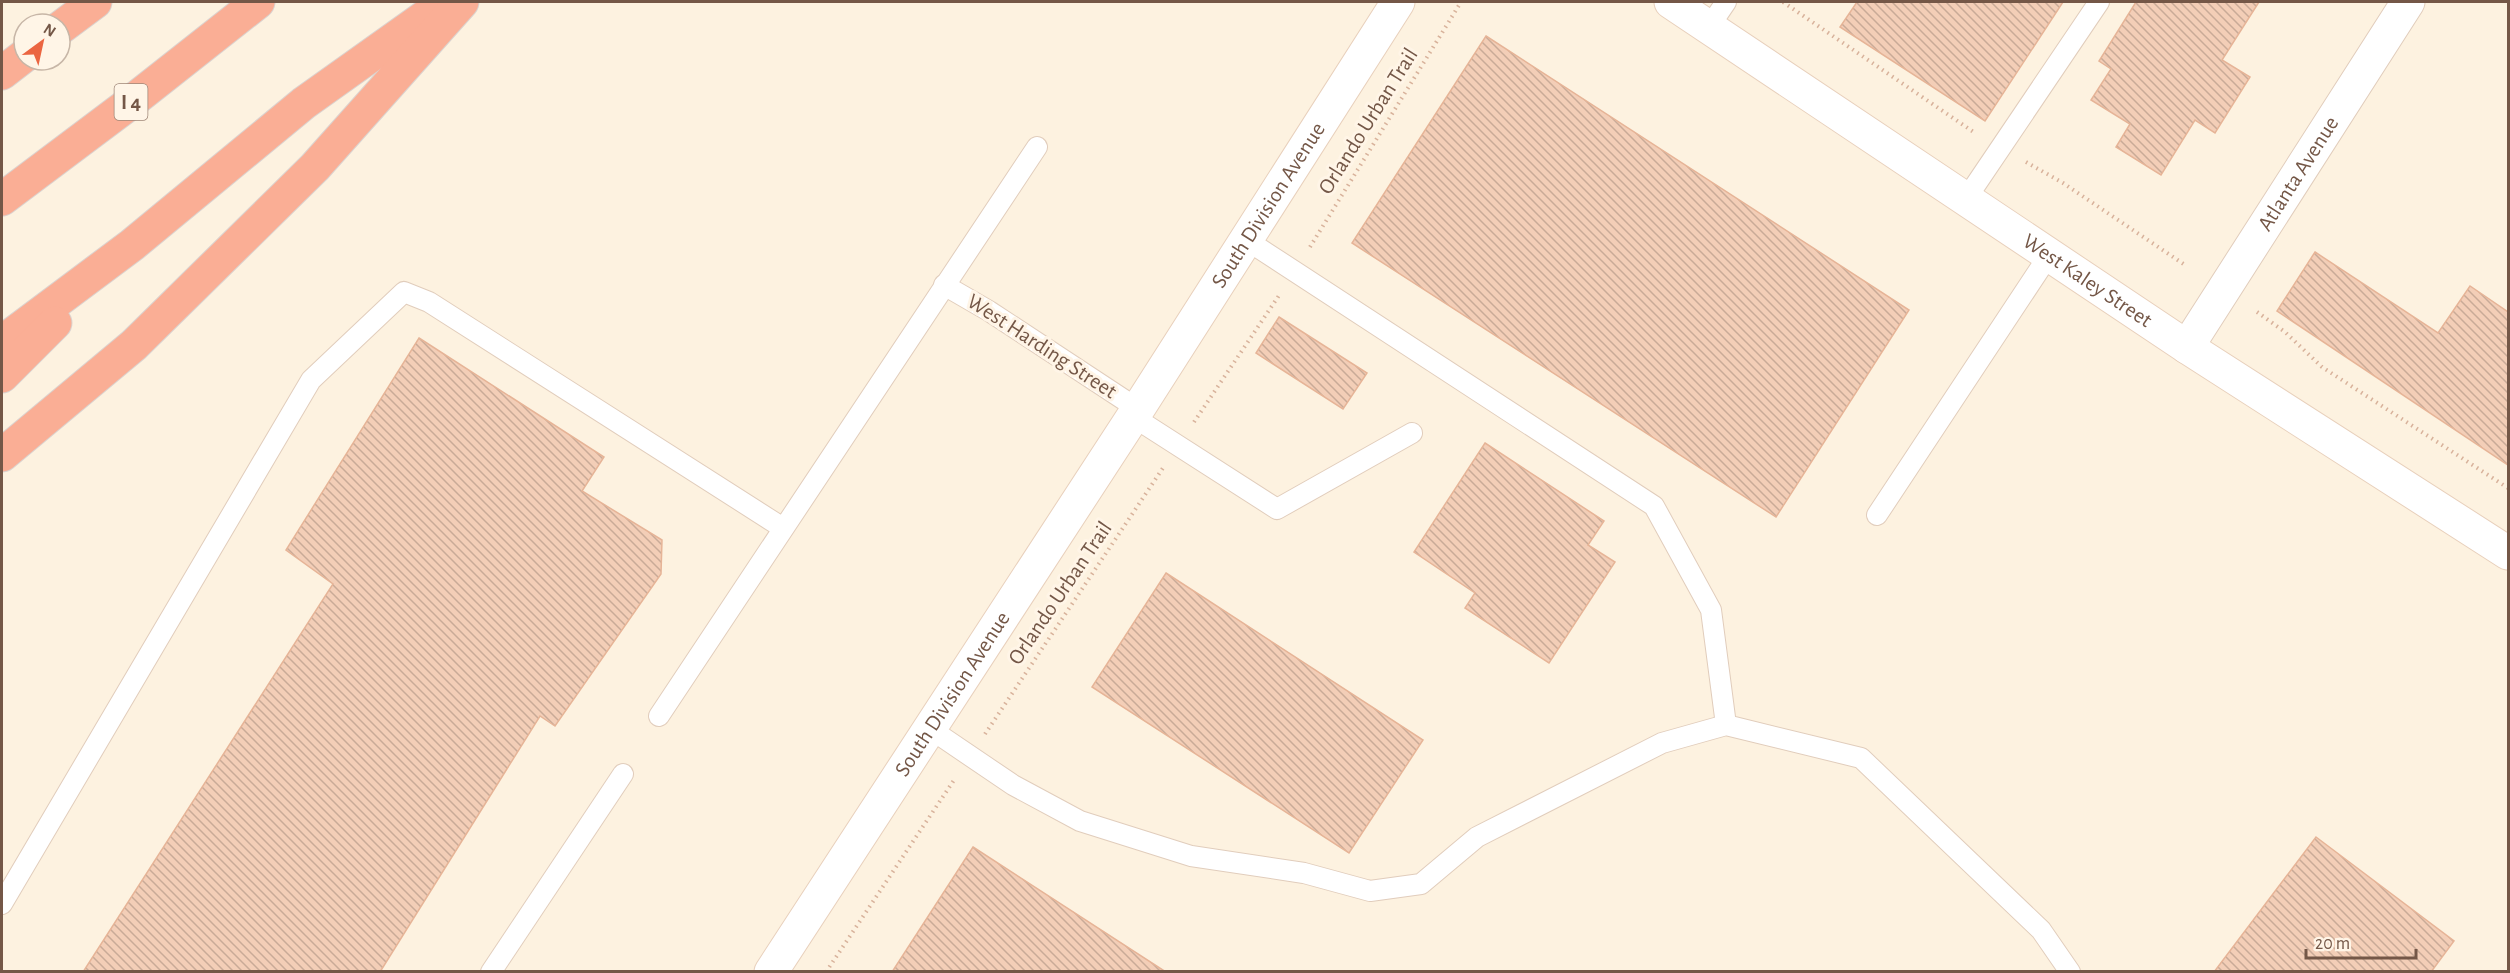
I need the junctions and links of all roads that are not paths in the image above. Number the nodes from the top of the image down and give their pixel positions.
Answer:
1 (95, 2) edge
2 (258, 2) edge
3 (409, 2) edge
4 (447, 2) edge
5 (462, 2) edge
6 (1398, 2) edge
7 (1671, 2) edge
8 (2099, 2) edge
9 (2408, 2) edge
10 (1717, 14) edge
11 (72, 19) edge
12 (304, 103) junction
13 (1037, 147) dead end
14 (2, 199) edge
15 (1966, 199) junction
16 (1245, 239) junction
17 (132, 245) junction
18 (2049, 255) junction
19 (944, 285) junction
20 (2, 342) edge
21 (2187, 347) junction
22 (2, 376) edge
23 (1135, 412) junction
24 (1412, 433) dead end
25 (2, 455) edge
26 (1877, 515) dead end
27 (783, 528) junction
28 (2508, 553) edge
29 (659, 716) dead end
30 (1726, 725) junction
31 (929, 728) junction
32 (622, 774) dead end
33 (2, 904) edge
34 (491, 972) edge
35 (771, 972) edge
36 (2070, 972) edge

1 - 11 highway
2 - 14 highway, I 4
3 - 12 highway
4 - 12 highway
5 - 25 highway
6 - 16 street, South Division Avenue
7 - 10 street, West Kaley Street
8 - 15 lane
9 - 21 street, Atlanta Avenue
10 - 15 street, West Kaley Street
12 - 17 highway
13 - 19 lane
15 - 18 street, West Kaley Street
16 - 23 street, South Division Avenue
16 - 30 lane
17 - 20 highway
17 - 22 highway
18 - 21 street, West Kaley Street
18 - 26 lane
19 - 23 lane, West Harding Street
19 - 27 lane
21 - 28 street, West Kaley Street
23 - 24 lane, West Harding Street
23 - 31 street, South Division Avenue
27 - 29 lane
27 - 33 lane
30 - 31 lane
30 - 36 lane
31 - 35 street, South Division Avenue
32 - 34 lane

